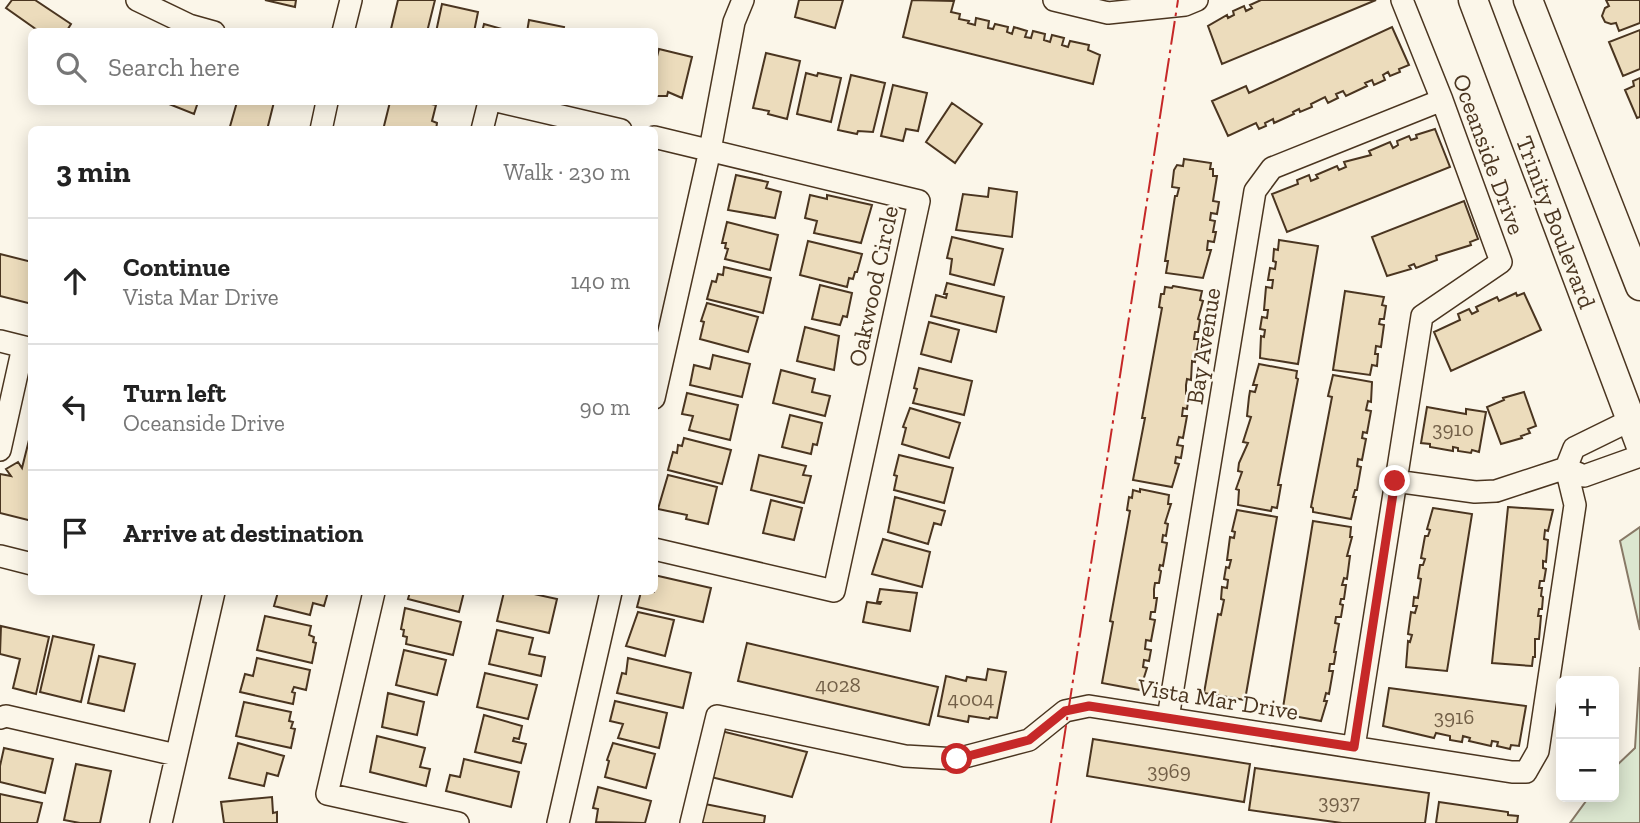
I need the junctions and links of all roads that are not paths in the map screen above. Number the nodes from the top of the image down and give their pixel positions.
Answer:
1 (137, 0) edge
2 (351, 0) edge
3 (743, 0) edge
4 (1054, 0) edge
5 (1197, 0) edge
6 (1402, 0) edge
7 (1473, 0) edge
8 (1528, 0) edge
9 (200, 28) edge
10 (344, 28) edge
11 (1442, 100) junction
12 (326, 105) edge
13 (488, 105) edge
14 (514, 105) edge
15 (322, 126) edge
16 (483, 126) edge
17 (604, 126) edge
18 (658, 138) edge
19 (709, 150) junction
20 (1640, 286) edge
21 (0, 341) edge
22 (27, 348) edge
23 (658, 380) edge
24 (1637, 428) edge
25 (0, 450) edge
26 (1640, 456) edge
27 (1566, 468) junction
28 (1395, 481) junction
29 (658, 550) edge
30 (0, 556) edge
31 (28, 563) edge
32 (213, 595) edge
33 (373, 595) edge
34 (610, 595) edge
35 (0, 718) edge
36 (1168, 718) junction
37 (1354, 747) junction
38 (176, 755) junction
39 (161, 823) edge
40 (458, 823) edge
41 (558, 823) edge
42 (691, 823) edge

1 - 9 street
2 - 10 street
3 - 19 street
4 - 5 street
6 - 11 street, Oceanside Drive
7 - 24 main road, Trinity Boulevard
8 - 20 main road
11 - 28 street, Oceanside Drive
11 - 36 street, Bay Avenue
12 - 15 street
13 - 16 street
14 - 17 street
18 - 19 street
19 - 23 street
19 - 29 street, Oakwood Circle
21 - 22 street
22 - 25 street
24 - 27 street
26 - 27 street
27 - 28 street
27 - 37 street, Vista Mar Drive
28 - 37 street, Oceanside Drive
30 - 31 street
32 - 38 street
33 - 40 street
34 - 41 street
35 - 38 street
36 - 37 street, Vista Mar Drive
36 - 42 street, Vista Mar Drive
38 - 39 street

